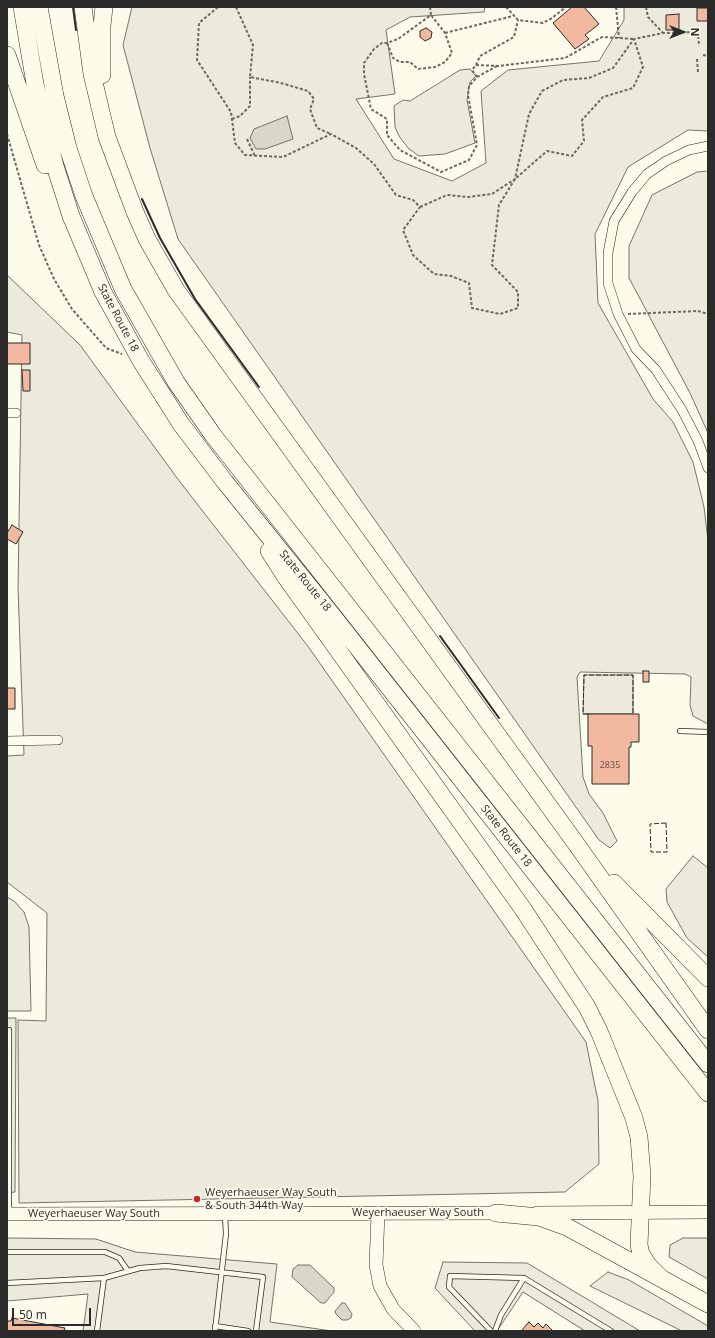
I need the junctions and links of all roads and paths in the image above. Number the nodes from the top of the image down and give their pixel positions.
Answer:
1 (22, 7) edge
2 (39, 7) edge
3 (83, 7) edge
4 (104, 7) edge
5 (218, 7) edge
6 (236, 7) edge
7 (430, 7) edge
8 (506, 7) edge
9 (566, 7) edge
10 (616, 7) edge
11 (646, 7) edge
12 (431, 15) junction
13 (513, 16) junction
14 (518, 20) junction
15 (445, 33) junction
16 (663, 33) junction
17 (619, 38) junction
18 (634, 38) junction
19 (387, 43) junction
20 (699, 46) dead end
21 (7, 55) edge
22 (703, 55) dead end
23 (708, 56) edge
24 (697, 59) dead end
25 (476, 65) junction
26 (498, 66) junction
27 (698, 72) dead end
28 (477, 77) junction
29 (250, 78) junction
30 (232, 119) junction
31 (7, 134) edge
32 (331, 134) junction
33 (107, 137) junction
34 (247, 139) dead end
35 (708, 146) edge
36 (255, 156) junction
37 (515, 179) junction
38 (420, 207) junction
39 (84, 249) junction
40 (618, 314) junction
41 (708, 314) edge
42 (141, 361) junction
43 (708, 468) edge
44 (225, 482) junction
45 (680, 731) dead end
46 (708, 732) edge
47 (58, 740) dead end
48 (7, 741) edge
49 (577, 845) junction
50 (708, 978) edge
51 (7, 1030) edge
52 (708, 1030) edge
53 (8, 1060) edge
54 (708, 1064) edge
55 (708, 1093) edge
56 (708, 1212) edge
57 (496, 1213) junction
58 (640, 1213) junction
59 (8, 1214) edge
60 (225, 1214) junction
61 (378, 1214) junction
62 (7, 1252) edge
63 (128, 1271) junction
64 (222, 1272) junction
65 (104, 1278) junction
66 (524, 1278) junction
67 (662, 1278) junction
68 (7, 1283) edge
69 (708, 1304) edge
70 (215, 1329) edge
71 (97, 1331) edge
72 (248, 1331) edge
73 (256, 1331) edge
74 (414, 1331) edge
75 (492, 1331) edge
76 (495, 1331) edge
77 (611, 1331) edge

1 - 39 highway, State Route 18
2 - 54 highway, State Route 18
3 - 33 highway
4 - 33 highway
5 - 30 path
6 - 29 path
7 - 12 path
8 - 13 path
9 - 14 path
10 - 17 path
11 - 16 path
12 - 15 path
12 - 19 path
13 - 14 path
13 - 15 path
14 - 25 path
15 - 19 path
16 - 18 path
16 - 20 path
17 - 18 path
17 - 26 path
18 - 37 path
18 - 37 path
19 - 28 path
21 - 39 highway
22 - 23 path
24 - 27 path
25 - 26 path
25 - 28 path
26 - 28 path
29 - 30 path
29 - 32 path
30 - 36 path
31 - 42 path
32 - 36 path
32 - 38 path
33 - 49 highway
34 - 36 path
35 - 40 street
37 - 38 path
37 - 38 path
39 - 42 highway, State Route 18
40 - 41 path
40 - 43 street
42 - 44 highway, State Route 18
44 - 55 highway, State Route 18
44 - 58 highway
45 - 46 lane
47 - 48 street
49 - 50 highway
49 - 52 highway
51 - 53 lane
53 - 59 lane
56 - 58 street, Weyerhaeuser Way South
57 - 58 street, Weyerhaeuser Way South
57 - 61 street, Weyerhaeuser Way South
57 - 67 highway
58 - 67 highway
59 - 60 street, Weyerhaeuser Way South
60 - 61 street, Weyerhaeuser Way South
60 - 64 lane
61 - 74 street
62 - 63 lane
63 - 64 lane
63 - 65 lane
64 - 70 lane
64 - 73 lane
65 - 68 lane
65 - 71 lane
66 - 75 lane
66 - 76 lane
66 - 77 lane
67 - 69 highway
70 - 72 lane

